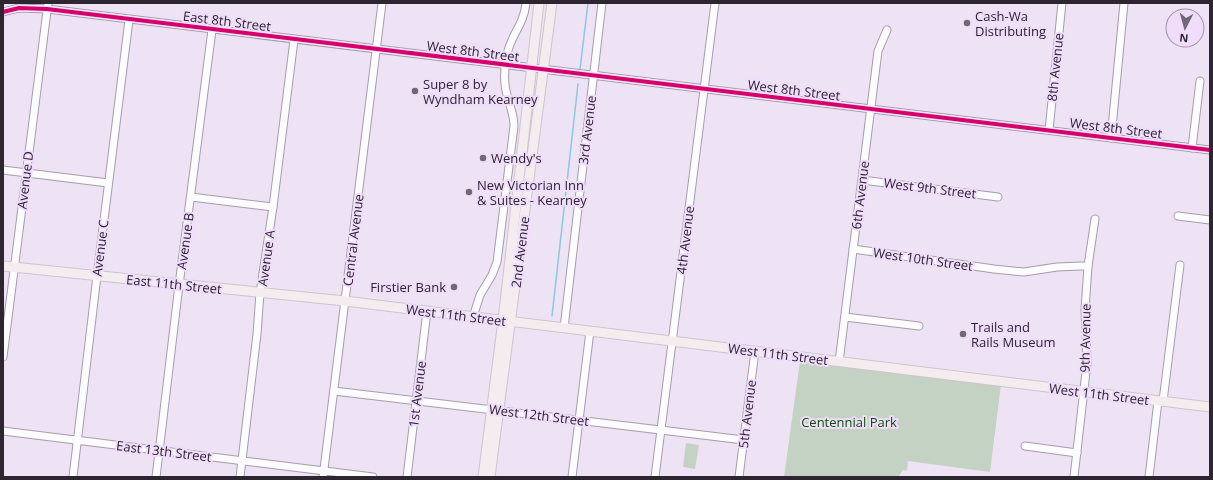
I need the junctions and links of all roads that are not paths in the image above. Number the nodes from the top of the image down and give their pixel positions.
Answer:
1 (382, 3) edge
2 (526, 3) edge
3 (539, 3) edge
4 (552, 3) edge
5 (602, 3) edge
6 (715, 3) edge
7 (1062, 3) edge
8 (1124, 3) edge
9 (48, 6) edge
10 (3, 12) edge
11 (130, 20) junction
12 (212, 30) junction
13 (887, 30) dead end
14 (294, 40) junction
15 (377, 50) junction
16 (506, 65) junction
17 (532, 68) junction
18 (544, 70) junction
19 (593, 76) junction
20 (1200, 81) dead end
21 (704, 89) junction
22 (871, 109) junction
23 (1049, 130) junction
24 (1111, 138) junction
25 (1192, 148) junction
26 (1210, 150) edge
27 (3, 170) edge
28 (26, 173) junction
29 (862, 180) junction
30 (108, 183) junction
31 (191, 197) junction
32 (998, 197) dead end
33 (273, 207) junction
34 (1178, 216) dead end
35 (1095, 219) dead end
36 (1210, 220) edge
37 (853, 249) junction
38 (1180, 265) dead end
39 (3, 266) edge
40 (1088, 266) junction
41 (14, 267) junction
42 (96, 276) junction
43 (179, 285) junction
44 (260, 293) junction
45 (345, 301) junction
46 (427, 311) junction
47 (473, 317) junction
48 (845, 317) junction
49 (507, 321) junction
50 (919, 326) dead end
51 (564, 328) junction
52 (590, 331) junction
53 (672, 341) junction
54 (755, 351) junction
55 (3, 357) edge
56 (839, 362) junction
57 (334, 391) junction
58 (1083, 392) junction
59 (416, 401) junction
60 (1160, 401) junction
61 (1210, 407) edge
62 (496, 410) junction
63 (579, 420) junction
64 (661, 430) junction
65 (3, 431) edge
66 (77, 440) junction
67 (744, 440) junction
68 (1025, 446) dead end
69 (159, 451) junction
70 (1077, 452) junction
71 (242, 461) junction
72 (324, 474) edge
73 (73, 477) edge
74 (156, 477) edge
75 (240, 477) edge
76 (373, 477) edge
77 (407, 477) edge
78 (483, 477) edge
79 (490, 477) edge
80 (572, 477) edge
81 (655, 477) edge
82 (739, 477) edge
83 (1074, 477) edge
84 (1149, 477) edge

1 - 15 street, Central Avenue
2 - 16 street
3 - 17 main road, 2nd Avenue
4 - 18 main road, 2nd Avenue
5 - 19 street, 3rd Avenue
6 - 21 street, 4th Avenue
7 - 23 street, 8th Avenue
8 - 24 street
9 - 10 street, East 8th Street
9 - 11 street, East 8th Street
9 - 28 street, Avenue D
11 - 12 street, East 8th Street
11 - 30 street, Avenue C
12 - 14 street, East 8th Street
12 - 31 street, Avenue B
13 - 22 street, 6th Avenue
14 - 15 street, East 8th Street
14 - 33 street, Avenue A
15 - 16 street, West 8th Street
15 - 45 street, Central Avenue
16 - 17 street, West 8th Street
16 - 47 street
17 - 18 street, West 8th Street
17 - 49 main road, 2nd Avenue
18 - 19 street, West 8th Street
18 - 49 main road, 2nd Avenue
19 - 21 street, West 8th Street
19 - 51 street, 3rd Avenue
20 - 25 street
21 - 22 street, West 8th Street
21 - 53 street, 4th Avenue
22 - 23 street, West 8th Street
22 - 29 street, 6th Avenue
23 - 24 street, West 8th Street
24 - 25 street, West 8th Street
25 - 26 street, West 8th Street
27 - 28 street
28 - 30 street
28 - 41 street, Avenue D
29 - 32 street, West 9th Street
29 - 37 street, 6th Avenue
30 - 42 street, Avenue C
31 - 33 street
31 - 43 street, Avenue B
33 - 44 street, Avenue A
34 - 36 street
35 - 40 street, 9th Avenue
37 - 40 street, West 10th Street
37 - 48 street, 6th Avenue
38 - 60 street
39 - 41 main road, East 11th Street
40 - 58 street, 9th Avenue
41 - 42 main road, East 11th Street
41 - 55 street, Avenue D
42 - 43 main road, East 11th Street
42 - 66 street, Avenue C
43 - 44 main road, East 11th Street
43 - 69 street, Avenue B
44 - 45 main road, East 11th Street
44 - 71 street, Avenue A
45 - 46 main road, West 11th Street
45 - 57 street, Central Avenue
46 - 47 main road, West 11th Street
46 - 59 street, 1st Avenue
47 - 49 main road, West 11th Street
48 - 50 street
48 - 56 street, 6th Avenue
49 - 51 main road, West 11th Street
49 - 62 main road, 2nd Avenue
51 - 52 main road, West 11th Street
52 - 53 main road, West 11th Street
52 - 63 street
53 - 54 main road, West 11th Street
53 - 64 street, 4th Avenue
54 - 56 main road, West 11th Street
54 - 67 street, 5th Avenue
56 - 58 main road, West 11th Street
57 - 59 street, West 12th Street
57 - 72 street, Central Avenue
58 - 60 main road, West 11th Street
58 - 70 street, 9th Avenue
59 - 62 street, West 12th Street
59 - 77 street, 1st Avenue
60 - 61 main road, West 11th Street
60 - 84 street
62 - 63 street, West 12th Street
62 - 78 main road, 2nd Avenue
62 - 79 main road, 2nd Avenue
63 - 64 street, West 12th Street
63 - 80 street
64 - 67 street, West 12th Street
64 - 81 street, 4th Avenue
65 - 66 street, East 13th Street
66 - 69 street, East 13th Street
66 - 73 street, Avenue C
67 - 82 street, 5th Avenue
68 - 70 street
69 - 71 street, East 13th Street
69 - 74 street, Avenue B
70 - 83 street, 9th Avenue
71 - 72 street, East 13th Street
71 - 75 street, Avenue A
72 - 76 street, East 13th Street

